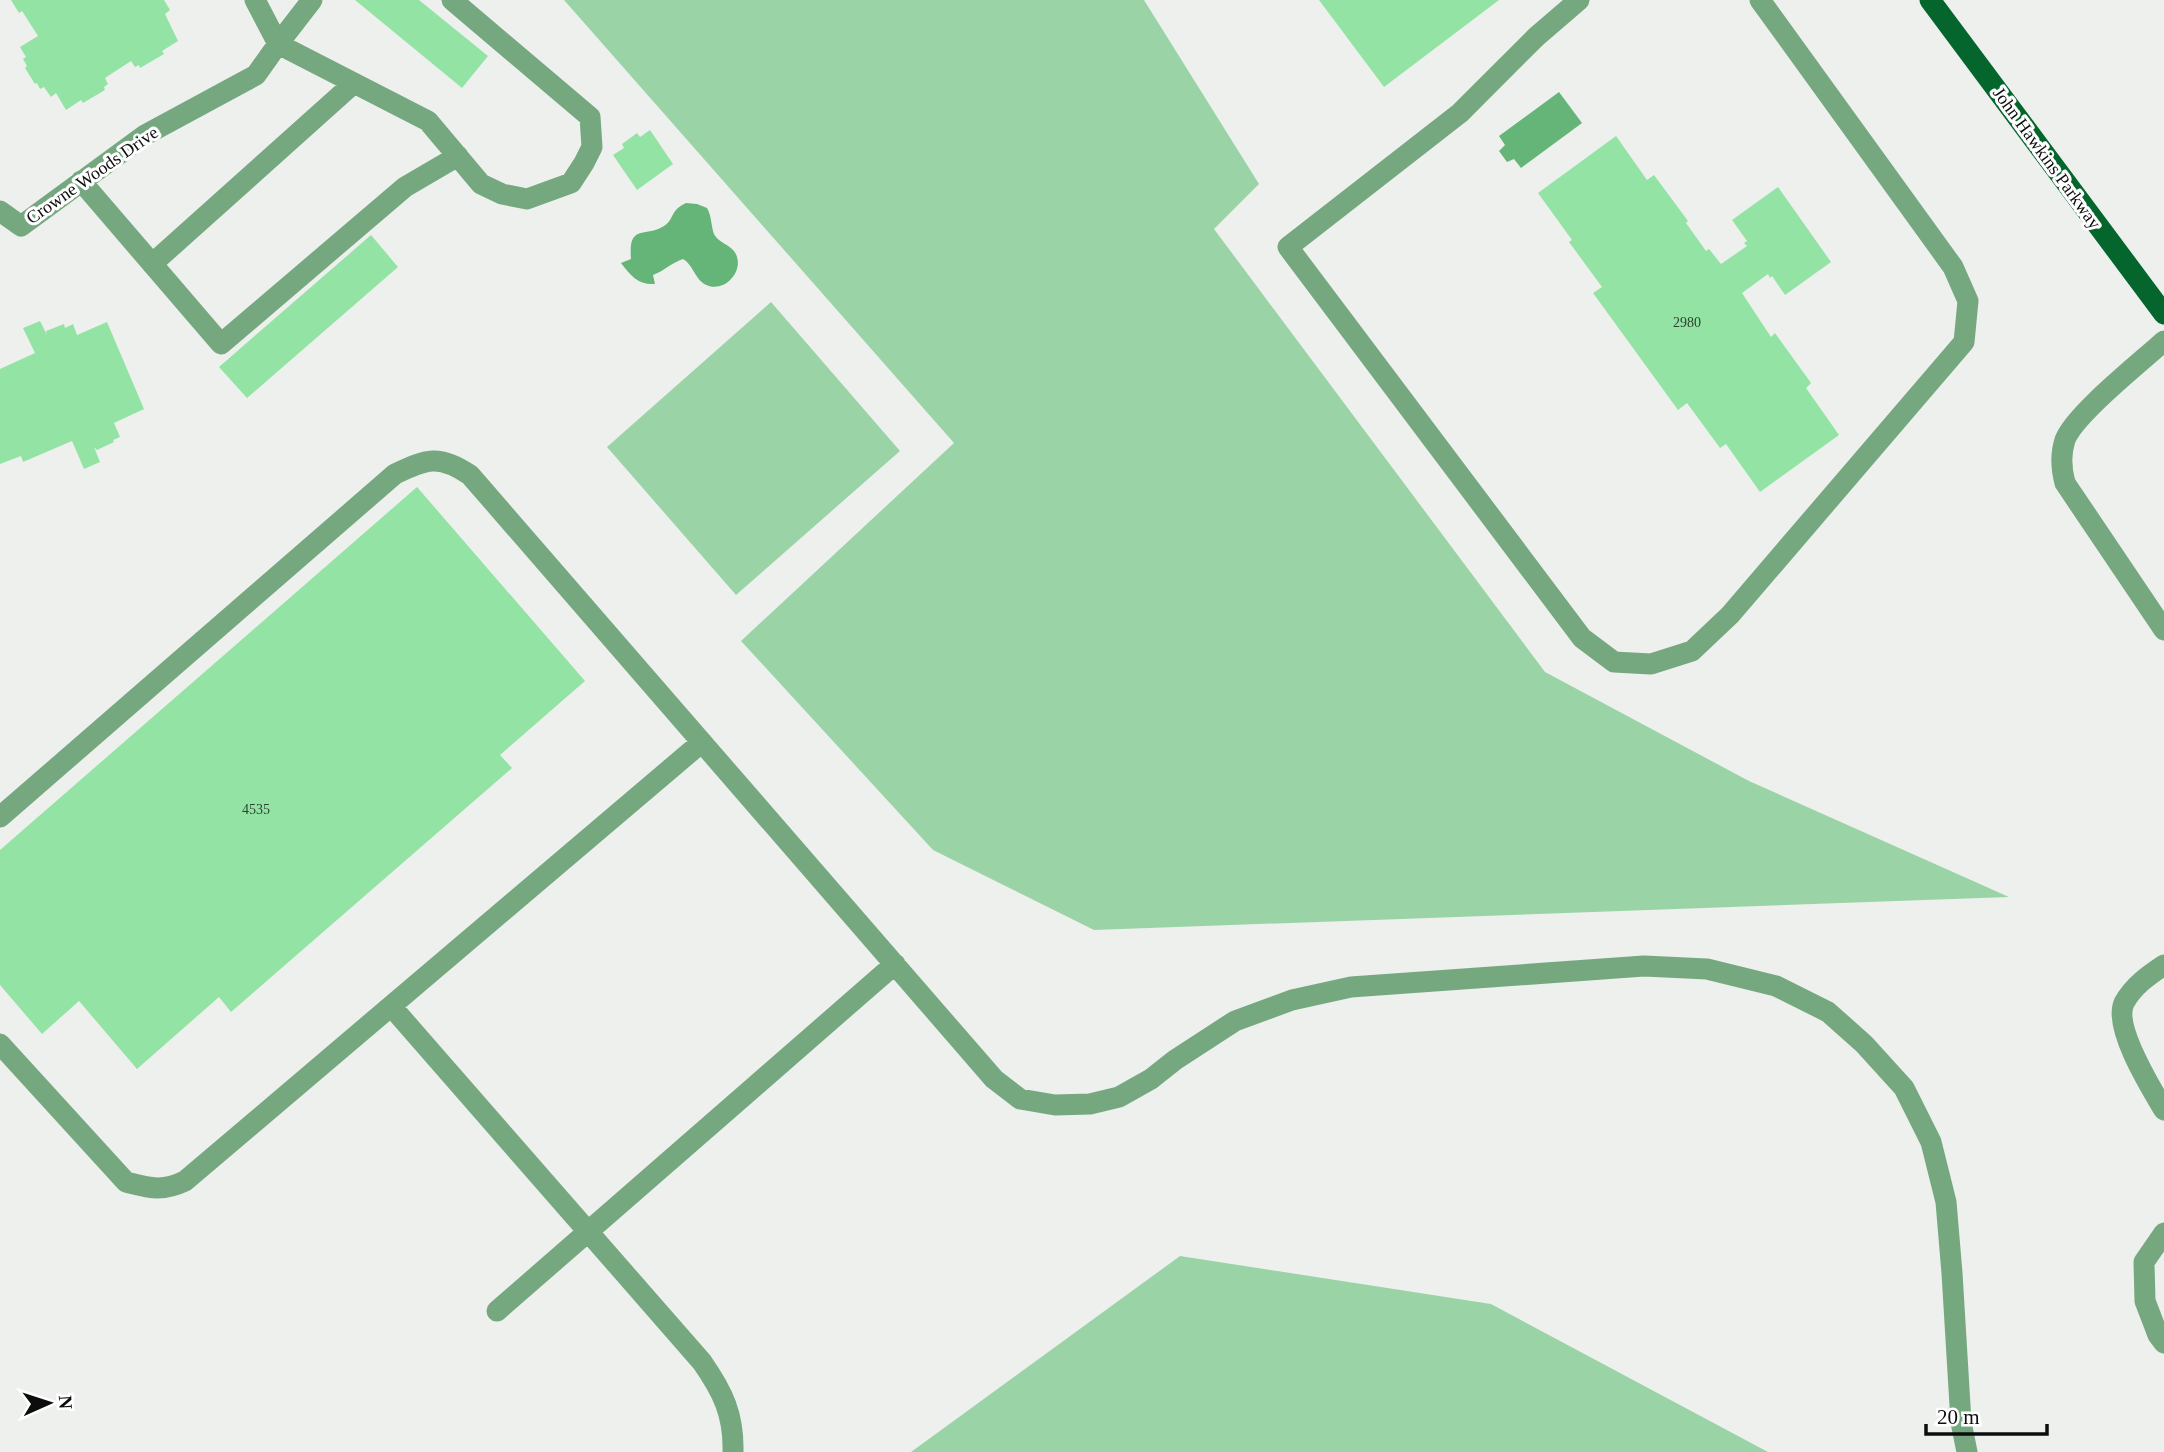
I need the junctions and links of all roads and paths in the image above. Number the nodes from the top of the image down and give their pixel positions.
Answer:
1 (255, 0) edge
2 (313, 0) edge
3 (452, 0) edge
4 (1579, 0) edge
5 (1760, 0) edge
6 (1930, 0) edge
7 (278, 44) junction
8 (354, 83) junction
9 (457, 156) junction
10 (81, 181) junction
11 (0, 211) edge
12 (152, 264) junction
13 (2164, 314) edge
14 (2164, 341) edge
15 (2164, 631) edge
16 (702, 742) junction
17 (0, 817) edge
18 (895, 964) junction
19 (2164, 965) edge
20 (391, 1006) junction
21 (0, 1044) edge
22 (2164, 1110) edge
23 (588, 1232) junction
24 (2164, 1233) edge
25 (497, 1311) dead end
26 (2164, 1343) edge
27 (733, 1452) edge
28 (1967, 1452) edge

1 - 7 street
2 - 7 street, Crowne Woods Drive
3 - 9 street
4 - 5 street
6 - 13 main road, John Hawkins Parkway
7 - 8 street
7 - 10 street, Crowne Woods Drive
8 - 9 street
8 - 12 street
9 - 12 street
10 - 11 street, Crowne Woods Drive
10 - 12 street
14 - 15 street
16 - 17 street
16 - 18 street
16 - 20 street
18 - 23 street
18 - 28 street
19 - 22 street
20 - 21 street
20 - 23 street
23 - 25 street
23 - 27 street
24 - 26 street

